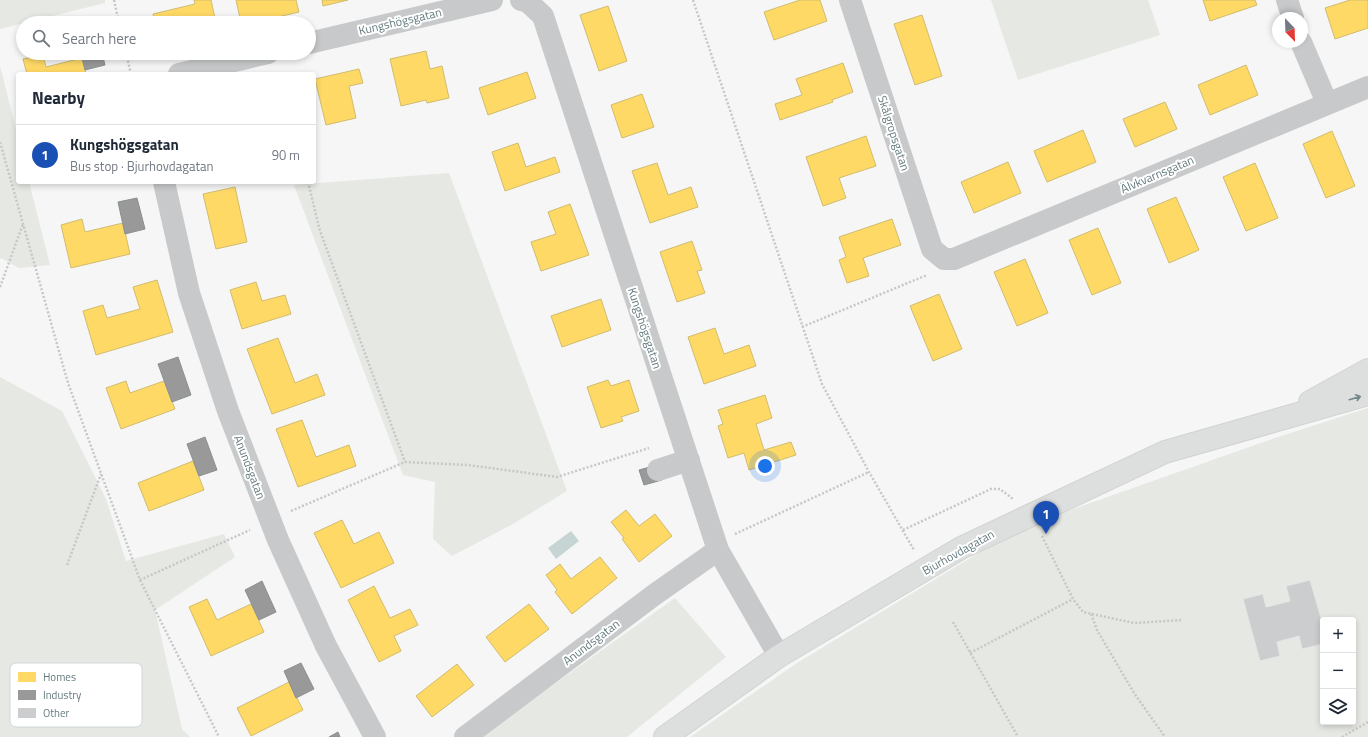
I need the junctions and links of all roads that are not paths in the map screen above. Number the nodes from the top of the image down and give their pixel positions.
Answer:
1 (492, 0) edge
2 (521, 0) edge
3 (850, 0) edge
4 (1287, 0) edge
5 (1291, 12) edge
6 (316, 41) edge
7 (1304, 48) edge
8 (238, 60) edge
9 (187, 72) edge
10 (1368, 87) edge
11 (1327, 104) junction
12 (164, 184) edge
13 (945, 259) joint
14 (1368, 370) edge
15 (1368, 394) edge
16 (1277, 420) junction
17 (689, 460) junction
18 (658, 470) dead end
19 (718, 550) junction
20 (779, 656) junction
21 (375, 737) edge
22 (465, 737) edge
23 (665, 737) edge

1 - 6 street, Kungshögsgatan
2 - 17 street, Kungshögsgatan
3 - 13 street, Skålgropsgatan
4 - 5 street
7 - 11 street
8 - 9 street
10 - 11 street, Älvkvarnsgatan
11 - 13 street, Älvkvarnsgatan
12 - 21 street, Anundsgatan
14 - 16 main road, Bjurhovdagatan
16 -> 15 main road, Bjurhovdagatan
16 - 20 main road, Bjurhovdagatan
17 - 18 street
17 - 19 street, Kungshögsgatan
19 - 20 street, Kungshögsgatan
19 - 22 street, Anundsgatan
20 - 23 main road, Bjurhovdagatan

